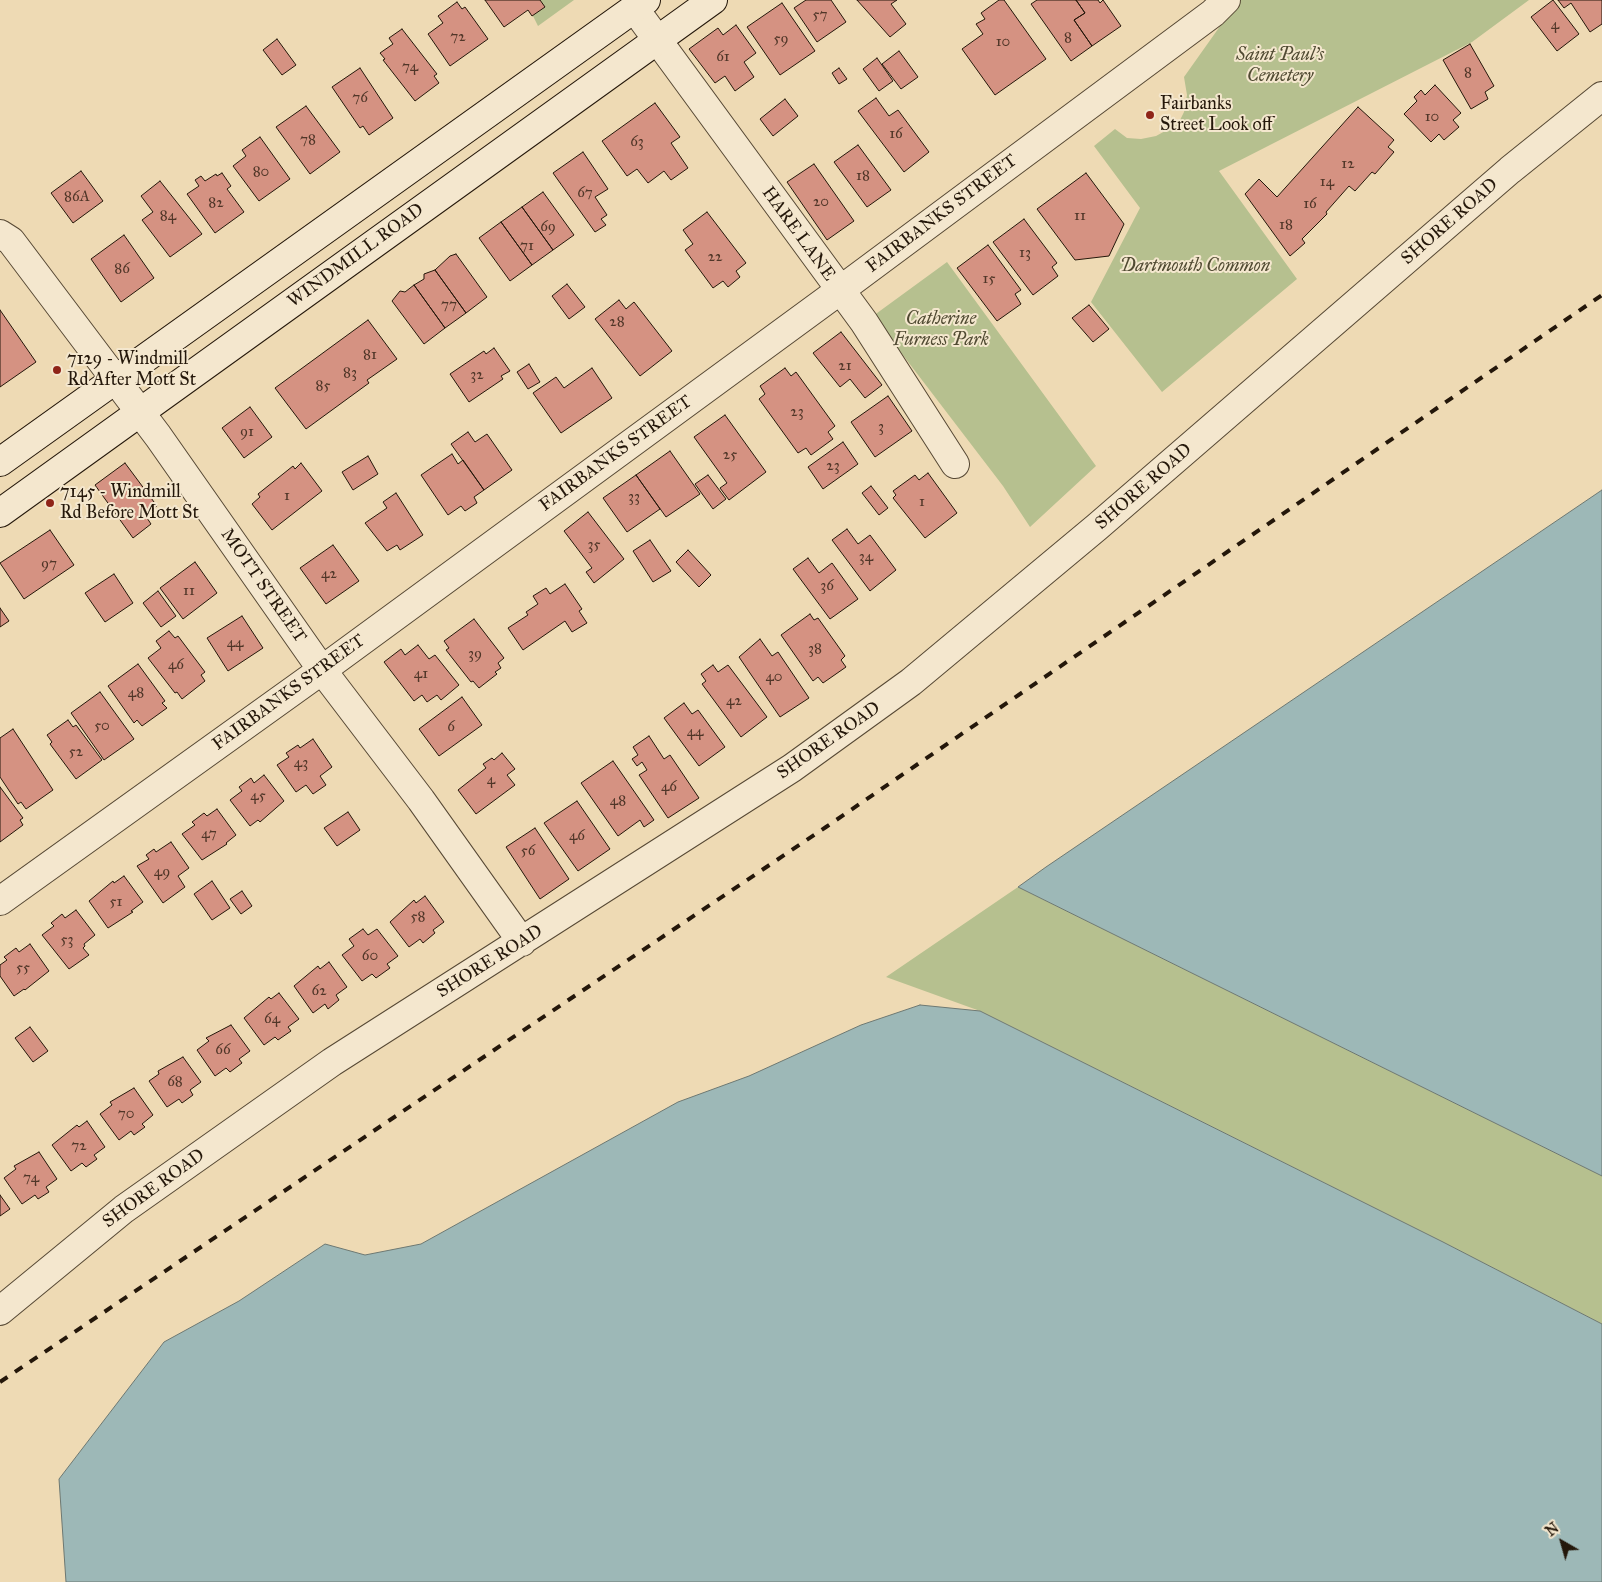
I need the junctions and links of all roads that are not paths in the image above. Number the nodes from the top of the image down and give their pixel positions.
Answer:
1 (713, 0) edge
2 (1226, 0) edge
3 (640, 4) edge
4 (656, 40) junction
5 (1602, 96) edge
6 (0, 234) edge
7 (839, 291) junction
8 (114, 379) junction
9 (140, 412) junction
10 (0, 462) edge
11 (955, 464) dead end
12 (0, 513) edge
13 (322, 670) junction
14 (0, 901) edge
15 (522, 942) junction
16 (0, 1311) edge

1 - 4 street, WINDMILL ROAD
2 - 7 street, FAIRBANKS STREET
3 - 4 street, HARE LANE
3 - 8 street
4 - 7 street, HARE LANE
4 - 9 street, WINDMILL ROAD
5 - 15 street, SHORE ROAD
6 - 8 street, MOTT STREET
7 - 11 street, HARE LANE
7 - 13 street, FAIRBANKS STREET
8 - 9 street, MOTT STREET
8 - 10 street
9 - 12 street, WINDMILL ROAD
9 - 13 street, MOTT STREET
13 - 14 street, FAIRBANKS STREET
13 - 15 street, MOTT STREET
15 - 16 street, SHORE ROAD

